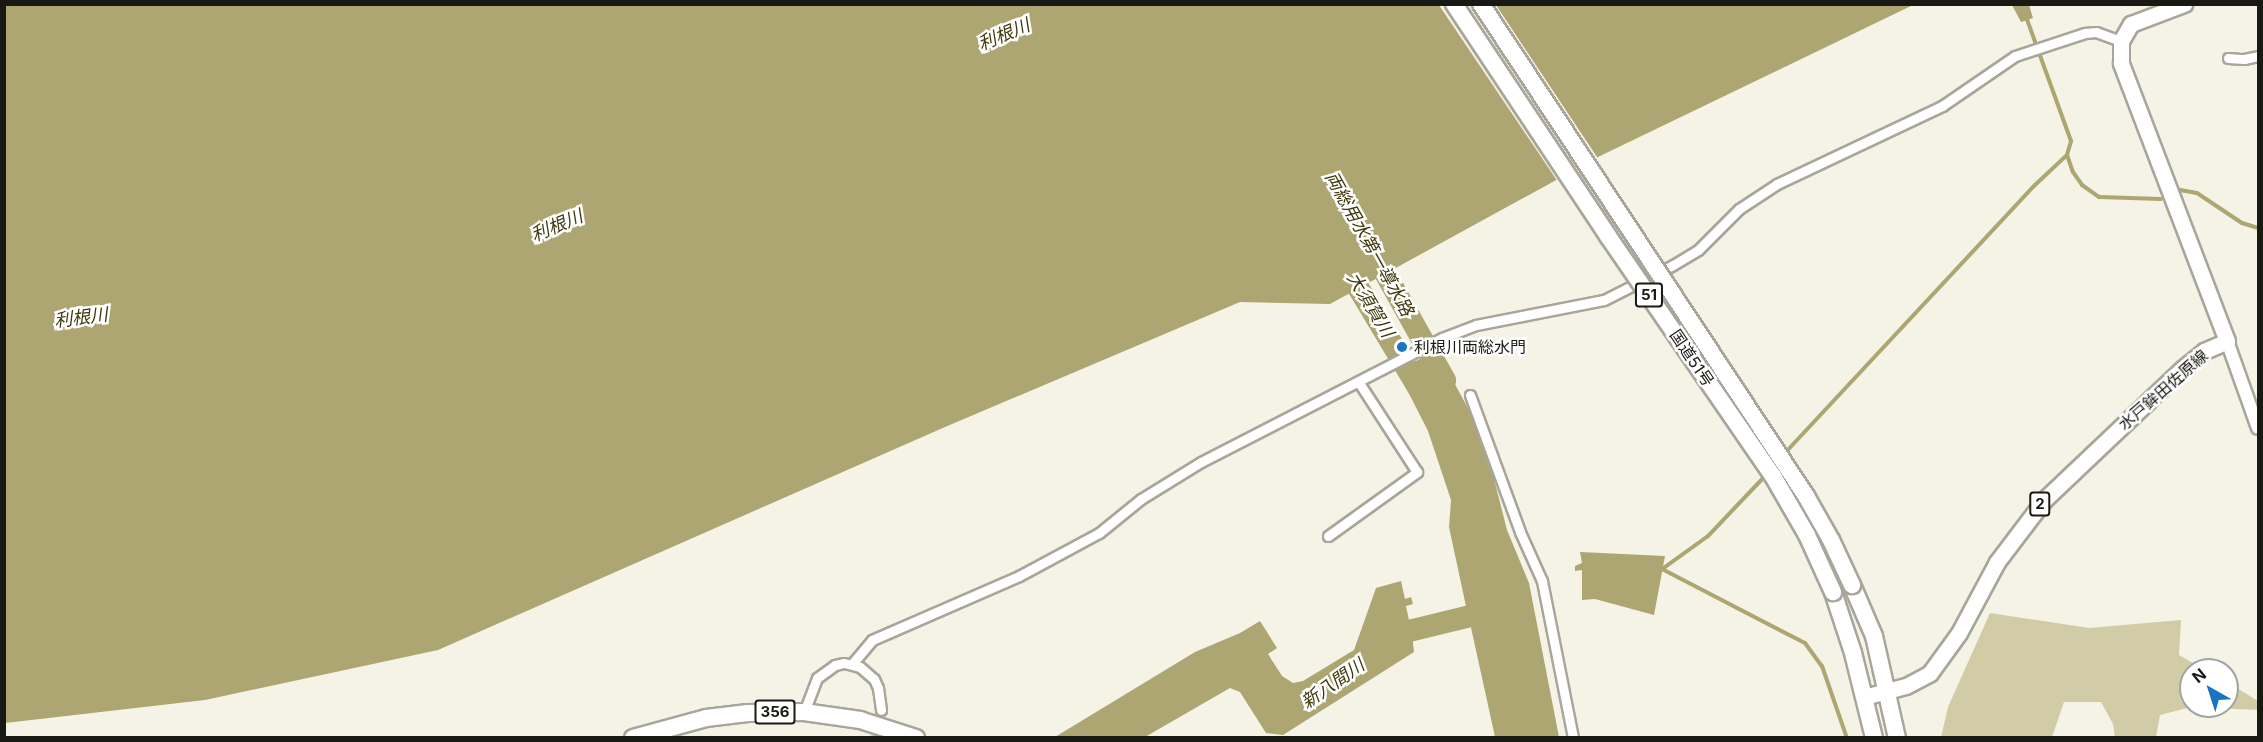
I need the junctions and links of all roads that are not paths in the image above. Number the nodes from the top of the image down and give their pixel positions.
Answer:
1 (1454, 4) edge
2 (1481, 4) edge
3 (2184, 4) edge
4 (2121, 41) junction
5 (2259, 56) edge
6 (2228, 58) dead end
7 (2227, 341) junction
8 (1358, 381) junction
9 (1470, 395) dead end
10 (2257, 421) edge
11 (1328, 536) dead end
12 (852, 664) junction
13 (1888, 692) junction
14 (1864, 697) junction
15 (881, 710) tunnel mouth
16 (804, 712) junction
17 (633, 738) edge
18 (916, 738) edge
19 (1573, 738) edge
20 (1874, 738) edge
21 (1897, 738) edge

1 - 14 highway, 国道51号 / 51, bridge
2 - 13 highway, 国道51号 / 51, bridge
3 - 4 main road
4 - 7 main road, 水戸鉾田佐原線
4 - 8 street
5 - 6 street
7 - 10 street
7 - 13 main road, 水戸鉾田佐原線 / 2
8 - 11 street
8 - 12 street
9 - 19 street
12 - 15 street
12 - 16 street
13 - 14 main road, 水戸鉾田佐原線 / 2
13 - 21 highway, 国道51号 / 51
14 - 20 highway, 国道51号 / 51
16 - 17 highway, 356
16 - 18 highway, 356

